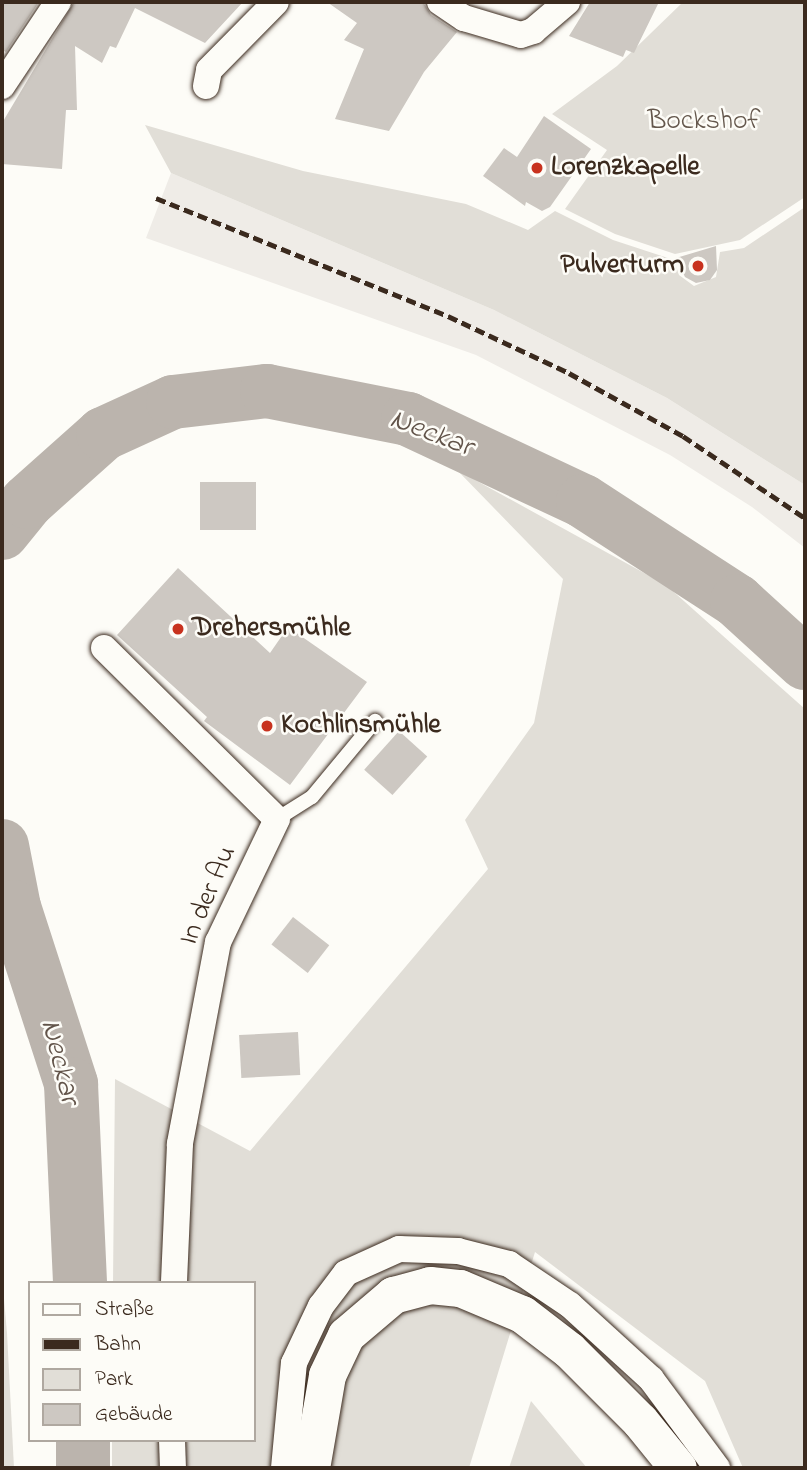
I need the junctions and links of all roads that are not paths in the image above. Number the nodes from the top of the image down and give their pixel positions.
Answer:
1 (58, 2) edge
2 (276, 2) edge
3 (440, 2) edge
4 (568, 2) edge
5 (2, 86) edge
6 (206, 86) dead end
7 (104, 648) dead end
8 (375, 722) dead end
9 (277, 819) junction
10 (174, 1281) edge
11 (172, 1442) edge
12 (173, 1468) edge
13 (284, 1468) edge
14 (311, 1468) edge
15 (678, 1468) edge
16 (717, 1468) edge

1 - 5 street
2 - 6 street
3 - 4 street
7 - 9 street
8 - 9 lane
9 - 10 street, In der Au
11 - 12 street
13 - 16 street
14 - 15 main road

